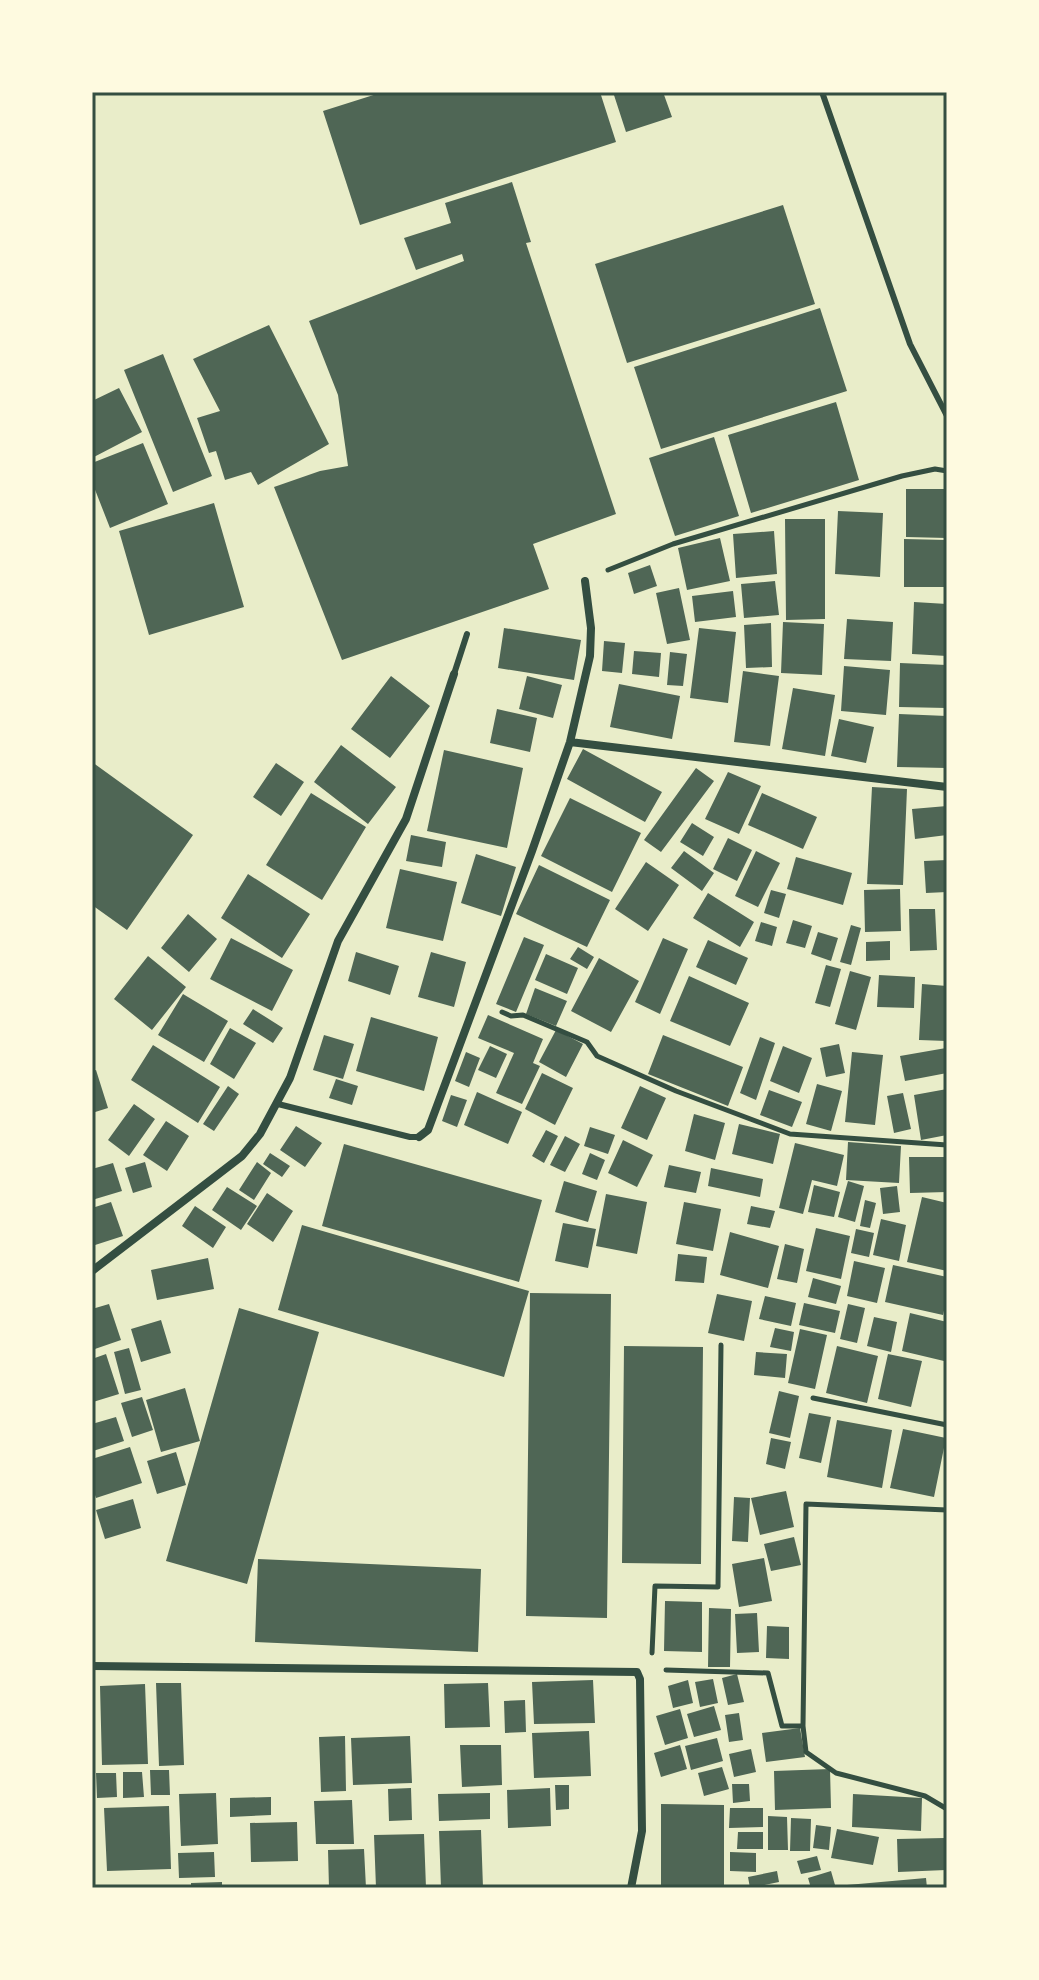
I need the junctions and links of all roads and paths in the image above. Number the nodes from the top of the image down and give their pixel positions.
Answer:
1 (822, 92) edge
2 (947, 416) edge
3 (947, 471) edge
4 (585, 581) joint
5 (467, 634) dead end
6 (454, 674) joint
7 (570, 742) junction
8 (947, 787) edge
9 (477, 1001) junction
10 (278, 1104) junction
11 (419, 1137) joint
12 (947, 1145) edge
13 (92, 1271) edge
14 (721, 1345) dead end
15 (813, 1398) dead end
16 (947, 1425) edge
17 (947, 1510) edge
18 (92, 1666) edge
19 (651, 1670) junction
20 (640, 1679) junction
21 (803, 1726) junction
22 (947, 1809) edge
23 (631, 1888) edge

1 - 2 lane
3 - 4 path
4 - 7 street
5 - 6 lane
6 - 10 street
7 - 8 street
7 - 9 street
9 - 11 street
9 - 12 path
10 - 11 lane
10 - 13 street
14 - 19 path
15 - 16 path
17 - 21 path
18 - 20 street
19 - 20 path
19 - 21 path
20 - 23 street
21 - 22 path

